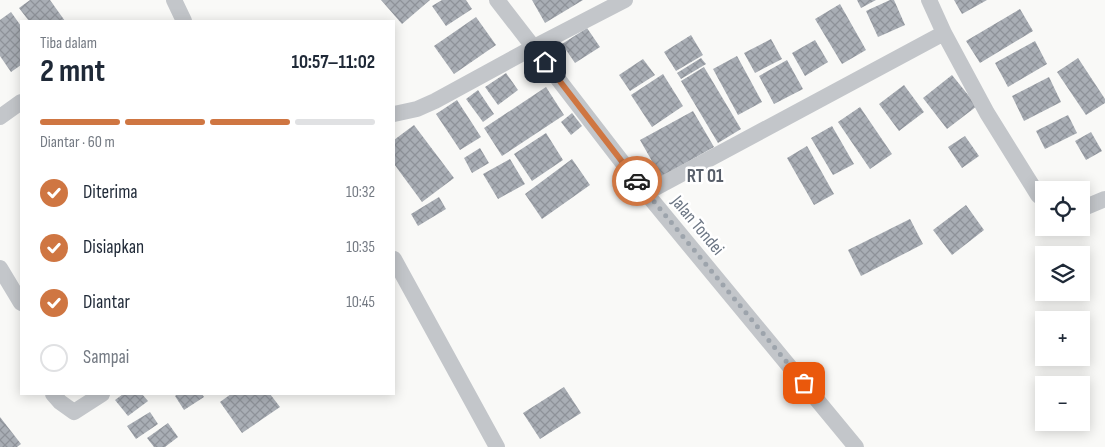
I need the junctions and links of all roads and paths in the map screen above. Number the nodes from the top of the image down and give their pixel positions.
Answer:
1 (174, 0) edge
2 (496, 0) edge
3 (625, 0) edge
4 (929, 0) edge
5 (184, 20) edge
6 (944, 33) junction
7 (534, 47) junction
8 (20, 103) edge
9 (395, 114) edge
10 (0, 117) edge
11 (1035, 190) edge
12 (646, 193) junction
13 (1105, 199) edge
14 (1090, 206) edge
15 (395, 261) edge
16 (0, 268) edge
17 (20, 301) edge
18 (54, 395) edge
19 (100, 395) edge
20 (497, 447) edge
21 (856, 447) edge

1 - 5 street
2 - 7 street, Jalan Tondei
3 - 7 street
4 - 6 street
6 - 11 street
6 - 12 street
7 - 9 street
7 - 12 street, Jalan Tondei
8 - 10 street
12 - 21 street, Jalan Tondei
13 - 14 street
15 - 20 street
16 - 17 street
18 - 19 street

